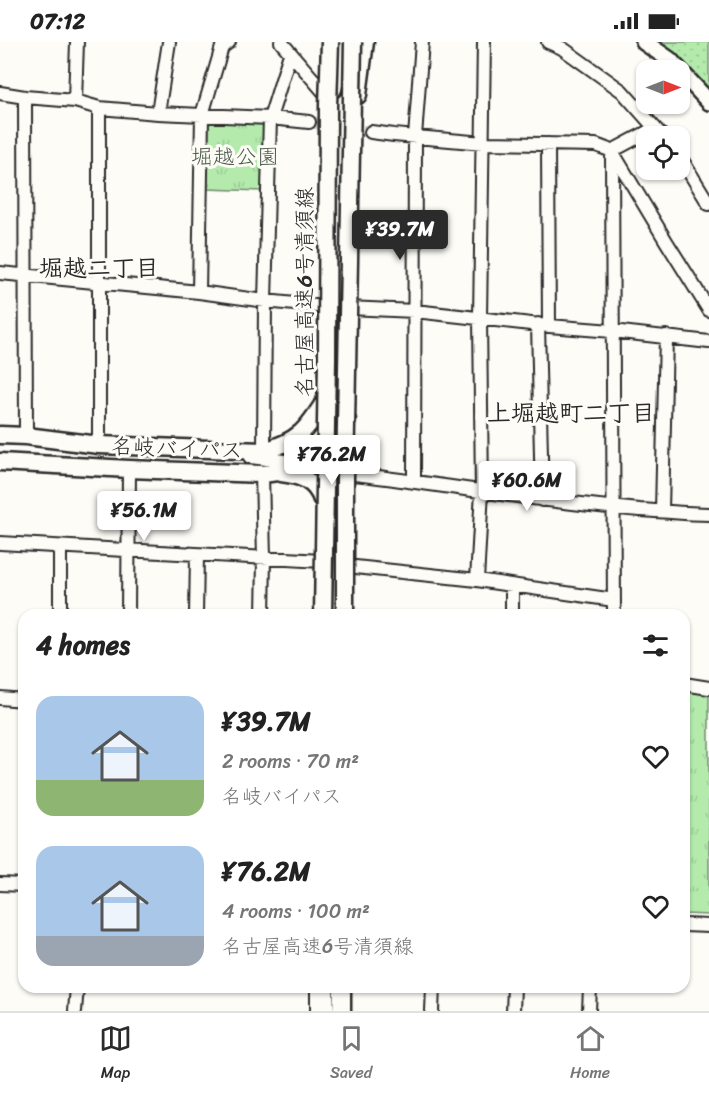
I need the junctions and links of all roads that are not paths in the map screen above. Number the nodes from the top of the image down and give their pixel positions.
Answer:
1 (77, 42) edge
2 (169, 42) edge
3 (229, 42) edge
4 (281, 42) edge
5 (330, 42) edge
6 (344, 42) edge
7 (352, 42) edge
8 (365, 42) edge
9 (422, 42) edge
10 (484, 42) edge
11 (548, 42) edge
12 (644, 42) edge
13 (290, 54) junction
14 (0, 93) edge
15 (25, 97) junction
16 (331, 99) junction
17 (75, 101) junction
18 (709, 102) edge
19 (99, 108) junction
20 (158, 113) junction
21 (202, 115) junction
22 (270, 118) junction
23 (309, 122) tunnel mouth
24 (654, 126) edge
25 (371, 132) tunnel mouth
26 (415, 137) junction
27 (636, 141) edge
28 (483, 143) junction
29 (548, 144) junction
30 (612, 151) junction
31 (690, 173) edge
32 (709, 204) edge
33 (0, 273) edge
34 (25, 275) junction
35 (99, 283) junction
36 (199, 292) junction
37 (265, 301) junction
38 (325, 307) junction
39 (354, 309) junction
40 (709, 310) edge
41 (415, 311) junction
42 (480, 318) junction
43 (544, 325) junction
44 (612, 331) junction
45 (666, 336) junction
46 (709, 342) edge
47 (350, 392) junction
48 (325, 401) junction
49 (0, 435) edge
50 (26, 436) junction
51 (99, 444) junction
52 (196, 449) junction
53 (264, 451) junction
54 (0, 462) edge
55 (129, 469) junction
56 (325, 469) junction
57 (270, 473) junction
58 (414, 481) junction
59 (482, 491) junction
60 (322, 500) joint
61 (542, 500) junction
62 (614, 508) junction
63 (662, 511) junction
64 (709, 514) edge
65 (0, 543) edge
66 (60, 547) junction
67 (129, 551) junction
68 (197, 555) junction
69 (264, 558) junction
70 (322, 561) junction
71 (346, 566) junction
72 (477, 580) junction
73 (513, 586) junction
74 (614, 600) junction
75 (60, 609) edge
76 (128, 609) edge
77 (196, 609) edge
78 (263, 609) edge
79 (322, 609) edge
80 (322, 609) edge
81 (334, 609) edge
82 (346, 609) edge
83 (346, 609) edge
84 (512, 609) edge
85 (614, 609) edge
86 (690, 685) edge
87 (709, 688) edge
88 (0, 699) edge
89 (18, 699) edge
90 (0, 884) edge
91 (18, 885) edge
92 (690, 925) edge
93 (709, 926) edge
94 (76, 993) edge
95 (318, 993) edge
96 (325, 993) edge
97 (334, 993) edge
98 (342, 993) edge
99 (349, 993) edge
100 (433, 993) edge
101 (514, 993) edge
102 (590, 993) edge
103 (75, 1011) edge
104 (318, 1011) edge
105 (326, 1011) edge
106 (334, 1011) edge
107 (342, 1011) edge
108 (348, 1011) edge
109 (432, 1011) edge
110 (513, 1011) edge
111 (589, 1011) edge

1 - 17 street
2 - 20 street
3 - 21 street
4 - 13 street
5 - 79 highway, 名古屋高速6号清須線, bridge
6 - 16 highway
7 - 47 highway, 名古屋高速6号清須線, bridge
8 - 39 highway
9 - 26 street
10 - 28 street
11 - 24 street
12 - 18 main road
13 - 16 street
13 - 22 street
14 - 15 street
15 - 17 street
15 - 34 street
16 - 38 highway
17 - 19 street
19 - 20 street
19 - 35 street
20 - 21 street
21 - 22 street
21 - 36 street
22 - 23 street
22 - 37 street
25 - 26 street
26 - 28 street
26 - 41 street
27 - 30 street
28 - 29 street
28 - 42 street
29 - 30 street
29 - 43 street
30 - 40 street
30 - 44 street
31 - 32 street
33 - 34 street
34 - 35 street
34 - 50 street
35 - 36 street
35 - 51 street
36 - 37 street
37 - 38 street
37 - 53 street
38 - 39 street
38 - 48 highway
39 - 41 street
39 - 47 highway
41 - 42 street
41 - 58 street
42 - 43 street
42 - 59 street
43 - 44 street
43 - 61 street
44 - 45 street
44 - 62 street
45 - 46 street
45 - 63 street
47 - 56 street
47 - 56 highway
47 - 81 highway, bridge
47 - 82 highway, 名古屋高速6号清須線, bridge
48 - 53 highway, 名岐バイパス
48 - 56 highway
49 - 50 highway, 名岐バイパス
50 - 51 highway, 名岐バイパス
51 - 52 highway, 名岐バイパス
52 - 53 highway, 名岐バイパス
52 - 56 street
54 - 55 highway, 名岐バイパス
55 - 57 highway, 名岐バイパス
55 - 67 street
56 - 57 highway, 名岐バイパス
56 - 58 street
56 - 60 highway
56 - 71 street
57 - 69 street
58 - 59 street
59 - 61 street
59 - 72 street
60 - 70 street
61 - 62 street
62 - 63 street
62 - 74 street
63 - 64 street
65 - 66 street
66 - 67 street
66 - 75 street
67 - 68 street
67 - 76 street
68 - 69 street
68 - 77 street
69 - 70 street
69 - 78 street
70 - 80 street
71 - 72 street
71 - 83 street
72 - 73 street
73 - 74 street
73 - 84 street
74 - 85 street
86 - 87 street
88 - 89 street
90 - 91 street
92 - 93 street
94 - 103 street
95 - 104 highway
96 - 105 highway
97 - 106 highway
98 - 107 highway
99 - 108 street
100 - 109 street
101 - 110 street
102 - 111 street

